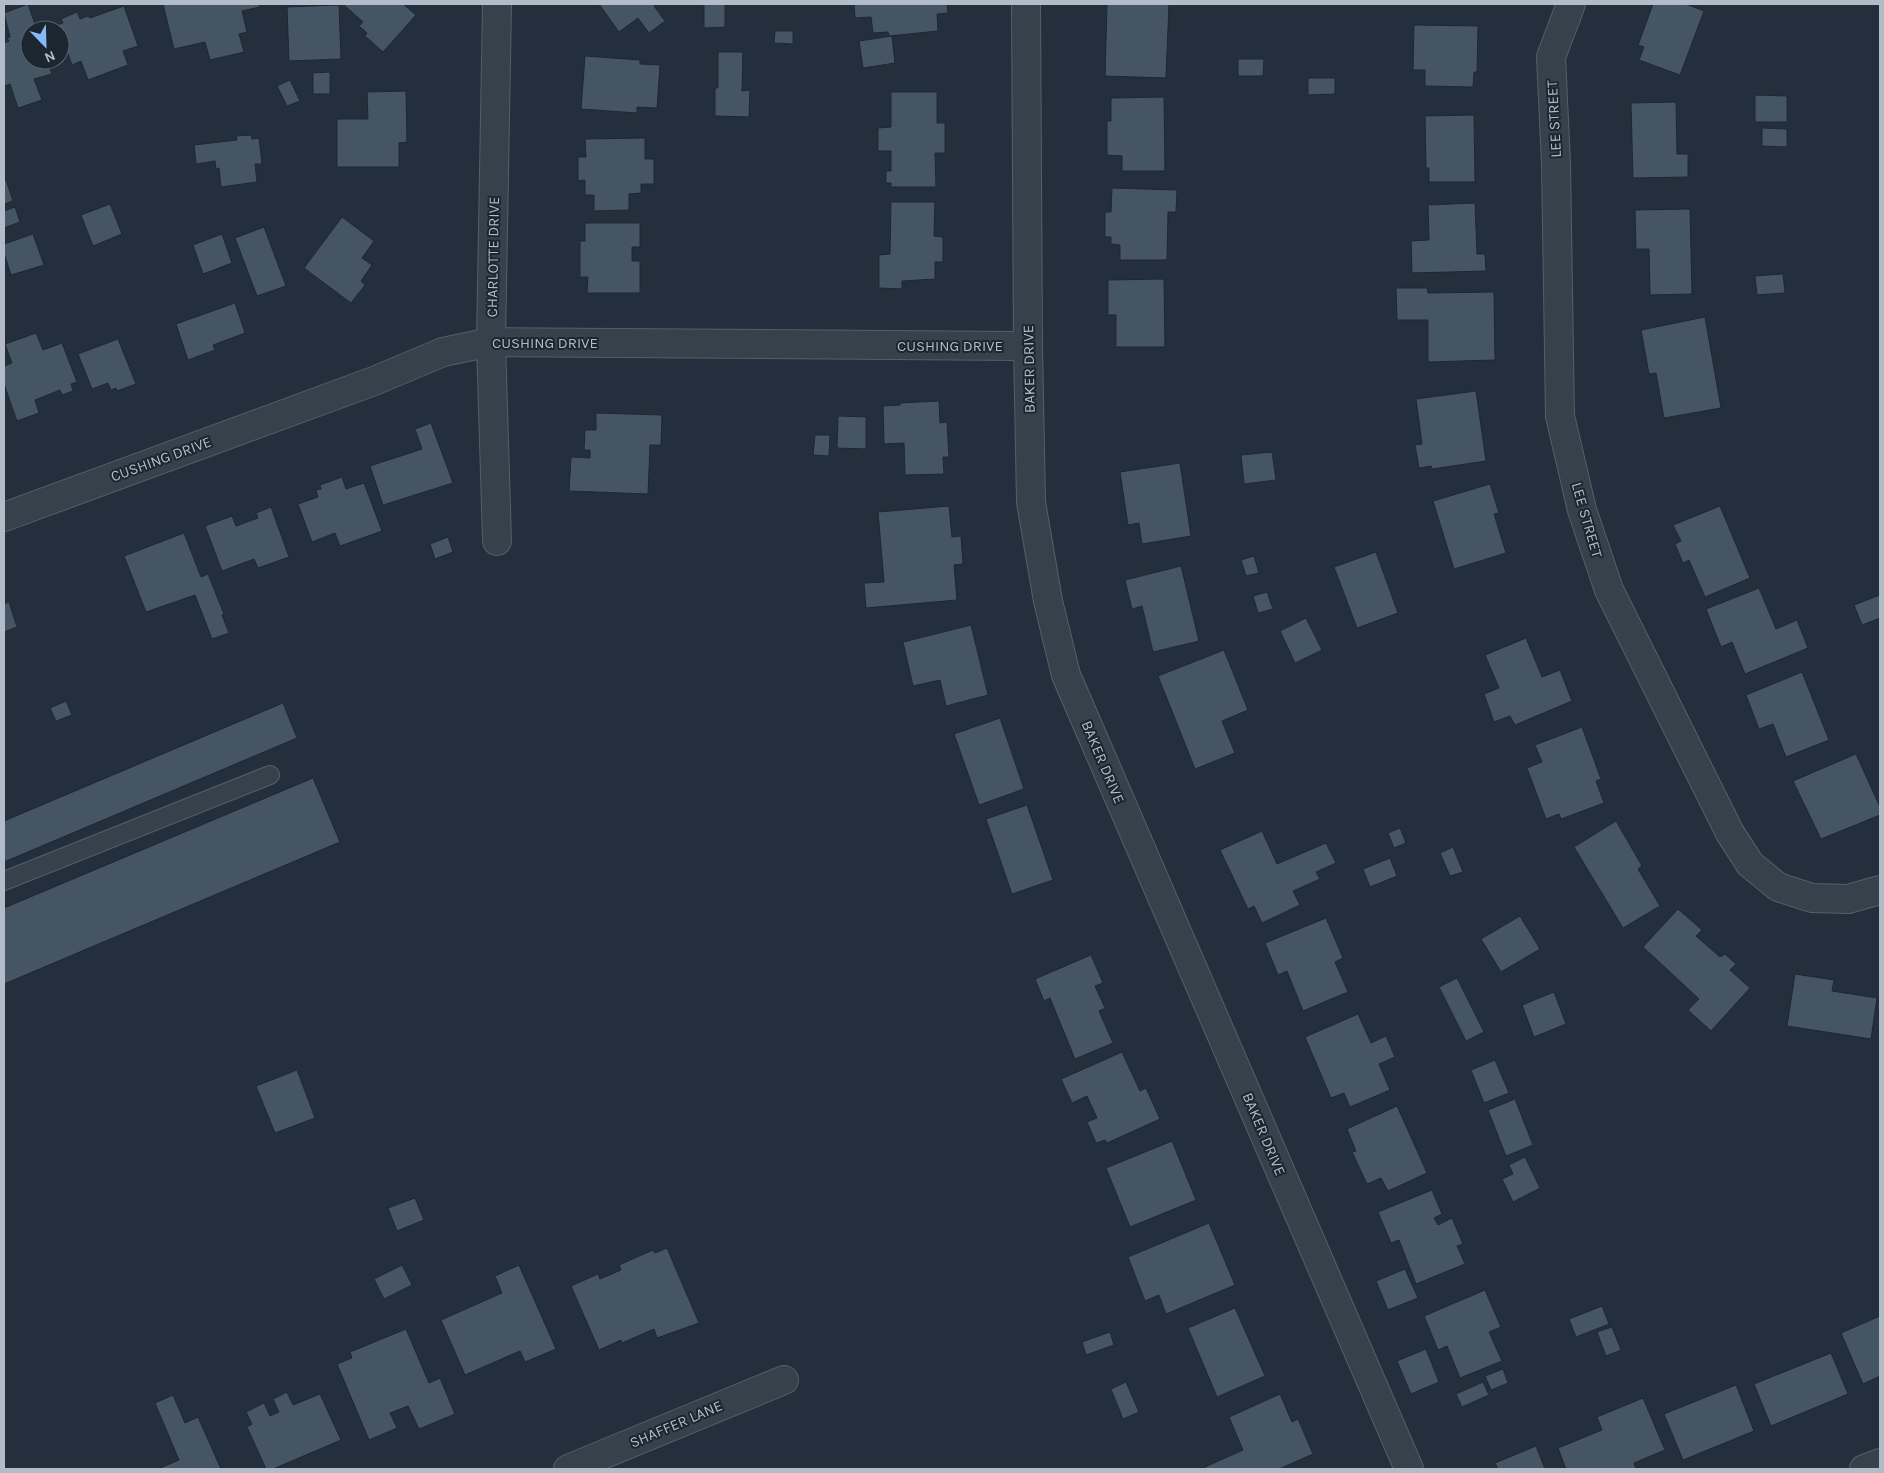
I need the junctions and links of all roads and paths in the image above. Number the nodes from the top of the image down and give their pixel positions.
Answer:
1 (497, 4) edge
2 (1026, 4) edge
3 (1571, 4) edge
4 (491, 342) junction
5 (1028, 346) junction
6 (4, 517) edge
7 (497, 541) dead end
8 (270, 775) dead end
9 (4, 881) edge
10 (1880, 890) edge
11 (784, 1380) dead end
12 (1880, 1462) edge
13 (568, 1469) edge
14 (1409, 1469) edge
15 (1864, 1469) edge

1 - 4 street, CHARLOTTE DRIVE
2 - 5 street, BAKER DRIVE
3 - 10 street, LEE STREET
4 - 5 street, CUSHING DRIVE
4 - 6 street, CUSHING DRIVE
4 - 7 street, CHARLOTTE DRIVE
5 - 14 street, BAKER DRIVE
8 - 9 lane
11 - 13 street, SHAFFER LANE
12 - 15 street

